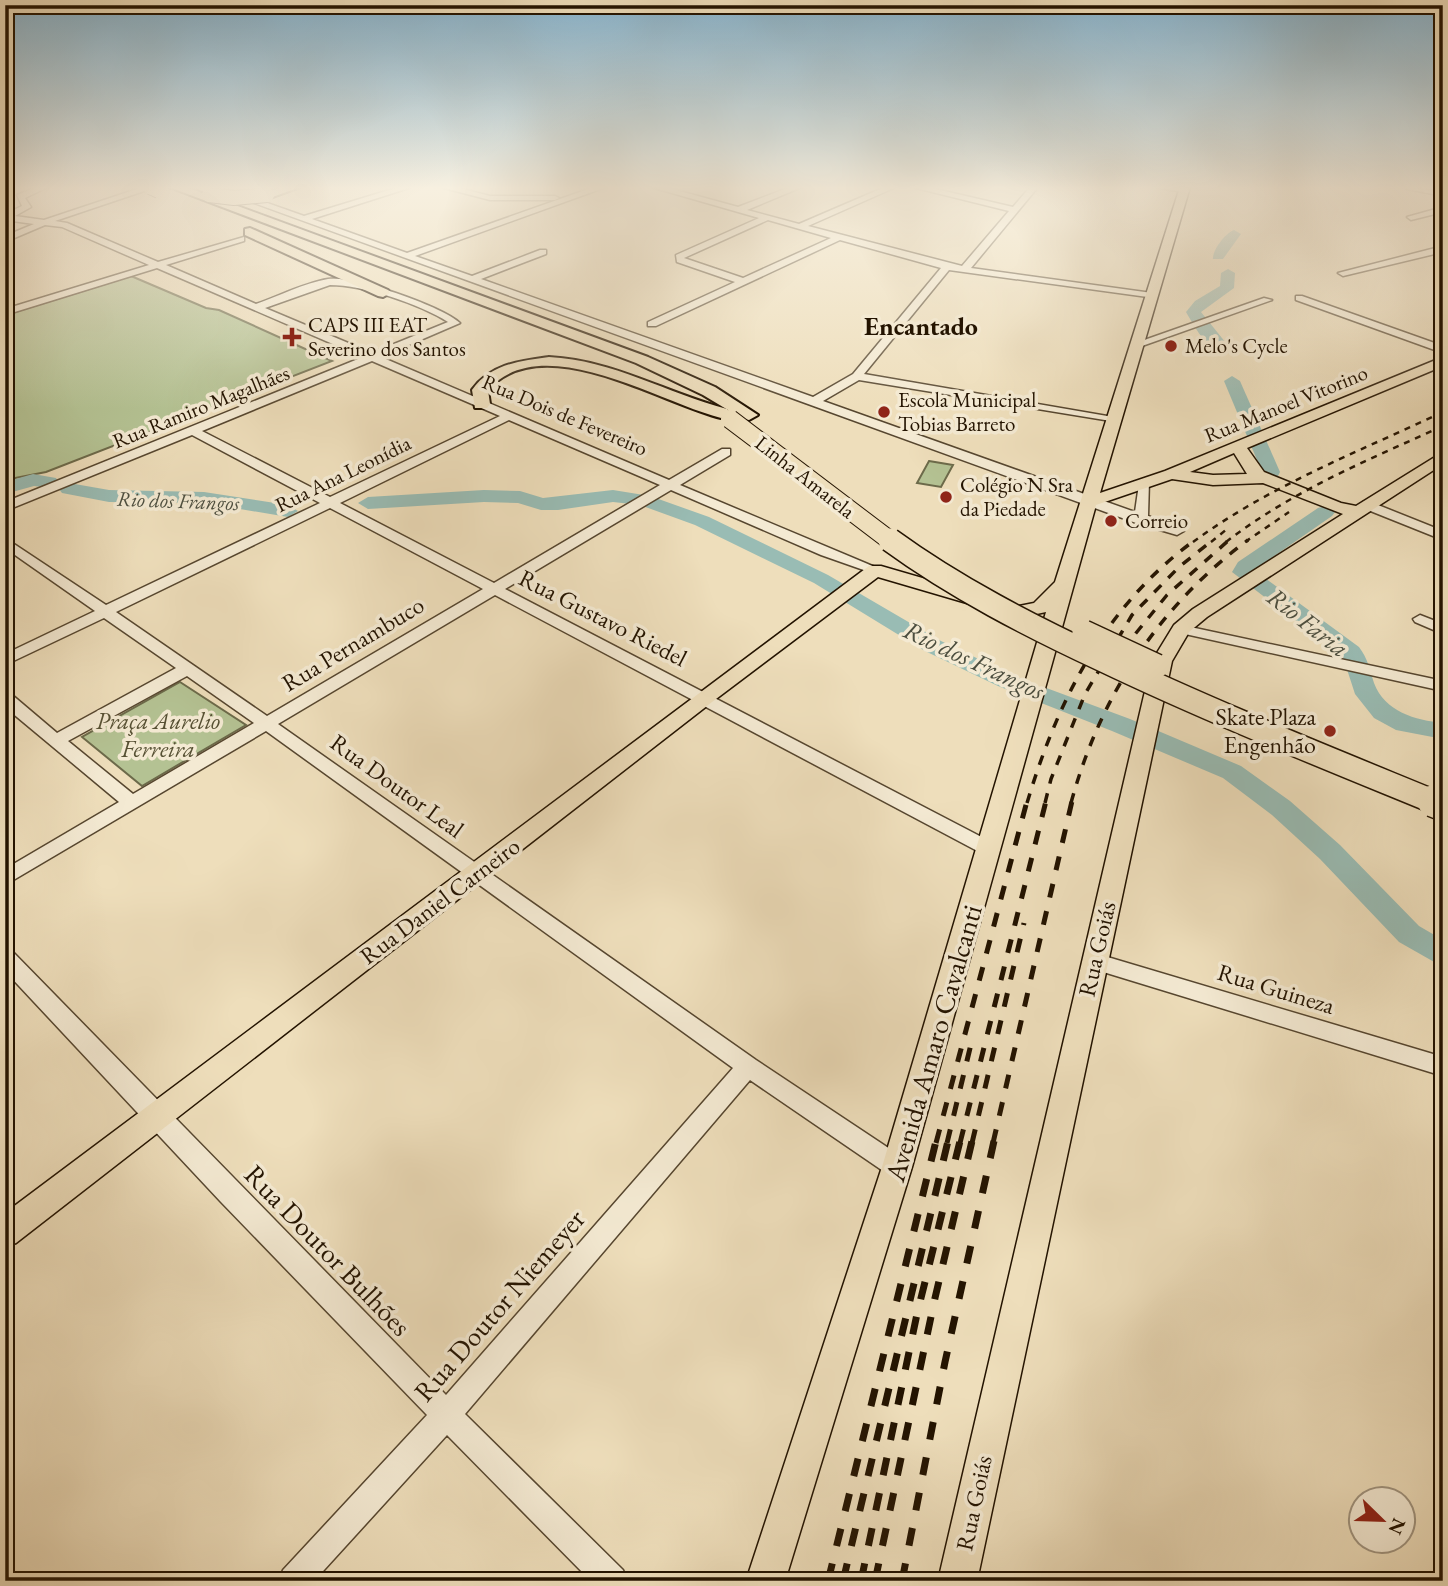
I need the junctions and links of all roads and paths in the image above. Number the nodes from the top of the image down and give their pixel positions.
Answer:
1 (147, 261) edge
2 (170, 261) edge
3 (313, 261) edge
4 (368, 261) edge
5 (377, 261) edge
6 (403, 261) edge
7 (420, 261) edge
8 (520, 261) edge
9 (683, 261) edge
10 (789, 261) edge
11 (925, 261) edge
12 (972, 261) edge
13 (1163, 261) edge
14 (1393, 261) edge
15 (157, 265) junction
16 (947, 267) junction
17 (963, 271) junction
18 (1343, 273) dead end
19 (471, 280) junction
20 (746, 282) junction
21 (383, 293) junction
22 (1152, 296) junction
23 (1299, 298) dead end
24 (1267, 300) dead end
25 (257, 307) junction
26 (5, 312) edge
27 (528, 317) junction
28 (652, 324) dead end
29 (1138, 344) junction
30 (396, 349) junction
31 (1443, 350) edge
32 (360, 352) junction
33 (375, 358) junction
34 (1443, 361) edge
35 (858, 376) junction
36 (814, 401) junction
37 (481, 404) junction
38 (509, 416) junction
39 (733, 416) junction
40 (1113, 420) junction
41 (194, 430) junction
42 (1249, 441) junction
43 (726, 452) dead end
44 (1443, 457) edge
45 (1099, 470) junction
46 (1171, 474) junction
47 (1265, 478) junction
48 (1145, 484) junction
49 (672, 485) junction
50 (1089, 502) junction
51 (332, 503) junction
52 (5, 507) edge
53 (1352, 511) junction
54 (1141, 520) junction
55 (1177, 531) dead end
56 (1443, 536) edge
57 (5, 542) edge
58 (875, 570) junction
59 (1064, 584) junction
60 (1238, 587) joint
61 (495, 588) junction
62 (1018, 612) junction
63 (104, 613) junction
64 (1420, 619) dead end
65 (1181, 629) junction
66 (1443, 630) edge
67 (5, 660) edge
68 (187, 669) junction
69 (1443, 686) edge
70 (1034, 691) junction
71 (705, 697) junction
72 (5, 698) edge
73 (267, 724) junction
74 (57, 740) junction
75 (1443, 785) edge
76 (132, 803) junction
77 (1443, 805) edge
78 (989, 849) junction
79 (475, 874) junction
80 (5, 878) edge
81 (5, 957) edge
82 (1094, 961) junction
83 (748, 1067) junction
84 (1443, 1067) edge
85 (155, 1118) junction
86 (897, 1167) junction
87 (5, 1232) edge
88 (446, 1415) junction
89 (294, 1581) edge
90 (612, 1581) edge
91 (765, 1581) edge
92 (957, 1581) edge

1 - 15 street, Rua Dois de Fevereiro
2 - 15 street
3 - 21 highway
4 - 39 highway, Linha Amarela
5 - 27 highway, Linha Amarela
6 - 27 highway
7 - 19 street
8 - 19 street
9 - 20 street
10 - 20 street
11 - 16 street
12 - 17 street
13 - 22 main road, Avenida Amaro Cavalcanti
14 - 18 street
15 - 25 street, Rua Dois de Fevereiro
15 - 26 street
16 - 17 street
16 - 35 street
17 - 22 street
19 - 36 street
20 - 28 street
21 - 25 street
21 - 30 street, Rua Ramiro Magalhães
22 - 29 main road, Avenida Amaro Cavalcanti
23 - 31 street
24 - 29 street
25 - 32 street, Rua Dois de Fevereiro
27 - 39 highway, Linha Amarela
29 - 40 main road, Avenida Amaro Cavalcanti
30 - 32 street
30 - 33 street, Rua Ramiro Magalhães
32 - 33 street, Rua Dois de Fevereiro
33 - 37 street, Rua Dois de Fevereiro
33 - 41 street, Rua Ramiro Magalhães
34 - 42 main road, Rua Manoel Vitorino
35 - 36 street
35 - 40 street
36 - 50 street
37 - 38 street, Rua Dois de Fevereiro
37 - 39 highway
38 - 49 street, Rua Dois de Fevereiro
38 - 51 street, Rua Ana Leonídia
39 - 75 highway, Linha Amarela, bridge
39 - 77 highway, Linha Amarela, bridge
40 - 45 main road, Avenida Amaro Cavalcanti
41 - 51 street, Rua Gustavo Riedel
41 - 52 street, Rua Ramiro Magalhães
42 - 46 main road, Rua Manoel Vitorino
42 - 47 main road
43 - 49 street, Rua Pernambuco
44 - 53 main road, Rua Goiás
45 - 48 main road
45 - 50 main road, Avenida Amaro Cavalcanti
46 - 47 main road
46 - 48 main road, Rua Manoel Vitorino
47 - 53 main road
48 - 50 main road, Rua Manoel Vitorino
48 - 54 street
49 - 58 street, Rua Dois de Fevereiro
49 - 61 street, Rua Pernambuco
50 - 54 street
50 - 59 main road, Avenida Amaro Cavalcanti
51 - 61 street, Rua Gustavo Riedel
51 - 63 street, Rua Ana Leonídia
53 - 56 street
53 - 60 main road, Rua Goiás
54 - 55 street
57 - 63 street, Rua Doutor Leal
58 - 62 main road, Rua Dois de Fevereiro
58 - 71 main road, Rua Daniel Carneiro
59 - 62 main road
59 - 70 main road, Avenida Amaro Cavalcanti
60 - 65 main road, Rua Goiás
61 - 71 street, Rua Gustavo Riedel
61 - 73 street, Rua Pernambuco
62 - 70 main road
63 - 67 street, Rua Ana Leonídia
63 - 68 street, Rua Doutor Leal
64 - 66 street
65 - 69 street
65 - 82 main road, Rua Goiás
68 - 73 street, Rua Doutor Leal
68 - 74 street
70 - 78 main road, Avenida Amaro Cavalcanti
71 - 78 street, Rua Gustavo Riedel
71 - 79 main road, Rua Daniel Carneiro
72 - 74 street
73 - 76 street, Rua Pernambuco
73 - 79 street, Rua Doutor Leal
74 - 76 street
76 - 80 street, Rua Pernambuco
78 - 86 main road, Avenida Amaro Cavalcanti
79 - 83 street, Rua Doutor Leal
79 - 85 main road, Rua Daniel Carneiro
81 - 85 street, Rua Doutor Bulhões
82 - 84 street, Rua Guineza
82 - 92 main road, Rua Goiás
83 - 86 street, Rua Doutor Leal
83 - 88 street, Rua Doutor Niemeyer
85 - 87 main road, Rua Daniel Carneiro
85 - 88 street, Rua Doutor Bulhões
86 - 91 main road, Avenida Amaro Cavalcanti
88 - 89 street, Rua Doutor Niemeyer
88 - 90 street, Rua Doutor Bulhões

